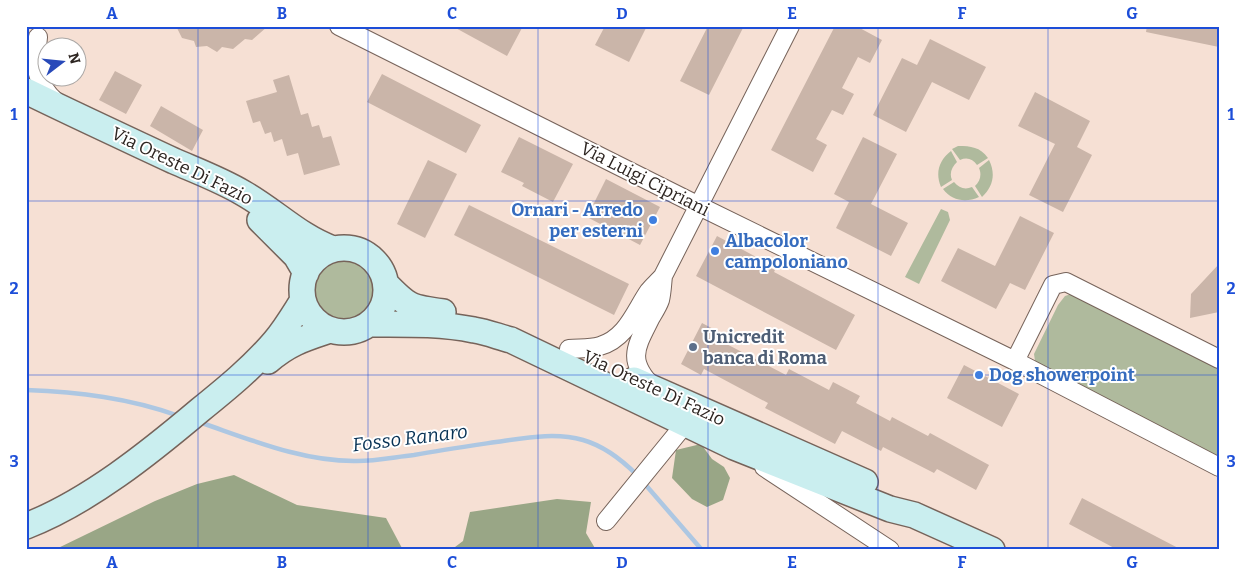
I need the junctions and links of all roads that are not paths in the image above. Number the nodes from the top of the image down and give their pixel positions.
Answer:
1 (339, 26) edge
2 (790, 26) edge
3 (41, 32) edge
4 (26, 55) edge
5 (26, 91) edge
6 (26, 107) edge
7 (64, 110) junction
8 (699, 206) junction
9 (333, 249) junction
10 (306, 273) junction
11 (663, 276) junction
12 (386, 284) junction
13 (303, 300) junction
14 (370, 324) junction
15 (330, 330) junction
16 (569, 349) junction
17 (1219, 359) edge
18 (1015, 361) junction
19 (245, 372) junction
20 (657, 391) junction
21 (684, 424) junction
22 (734, 447) junction
23 (1219, 467) edge
24 (914, 515) junction
25 (606, 521) dead end
26 (26, 526) edge
27 (890, 550) edge
28 (992, 550) edge

1 - 8 street, Via Luigi Cipriani
2 - 8 street
3 - 4 street
3 - 7 street
5 - 7 main road, Via Oreste Di Fazio
6 - 10 main road, Via Oreste Di Fazio
7 - 9 main road, Via Oreste Di Fazio
8 - 11 street
8 - 18 street, Via Luigi Cipriani
9 - 10 main road
9 - 12 main road
10 - 13 main road
11 - 16 street
11 - 20 street
12 - 14 main road
12 - 16 main road, Via Oreste Di Fazio
13 - 15 main road
13 - 19 main road
14 - 15 main road
14 - 21 main road, Via Oreste Di Fazio
15 - 19 main road
16 - 20 main road, Via Oreste Di Fazio
17 - 18 street
18 - 23 street, Via Luigi Cipriani
19 - 26 main road
20 - 24 main road, Via Oreste Di Fazio
21 - 22 main road, Via Oreste Di Fazio
21 - 25 street
22 - 24 main road, Via Oreste Di Fazio
22 - 27 street
24 - 28 main road, Via Oreste Di Fazio

